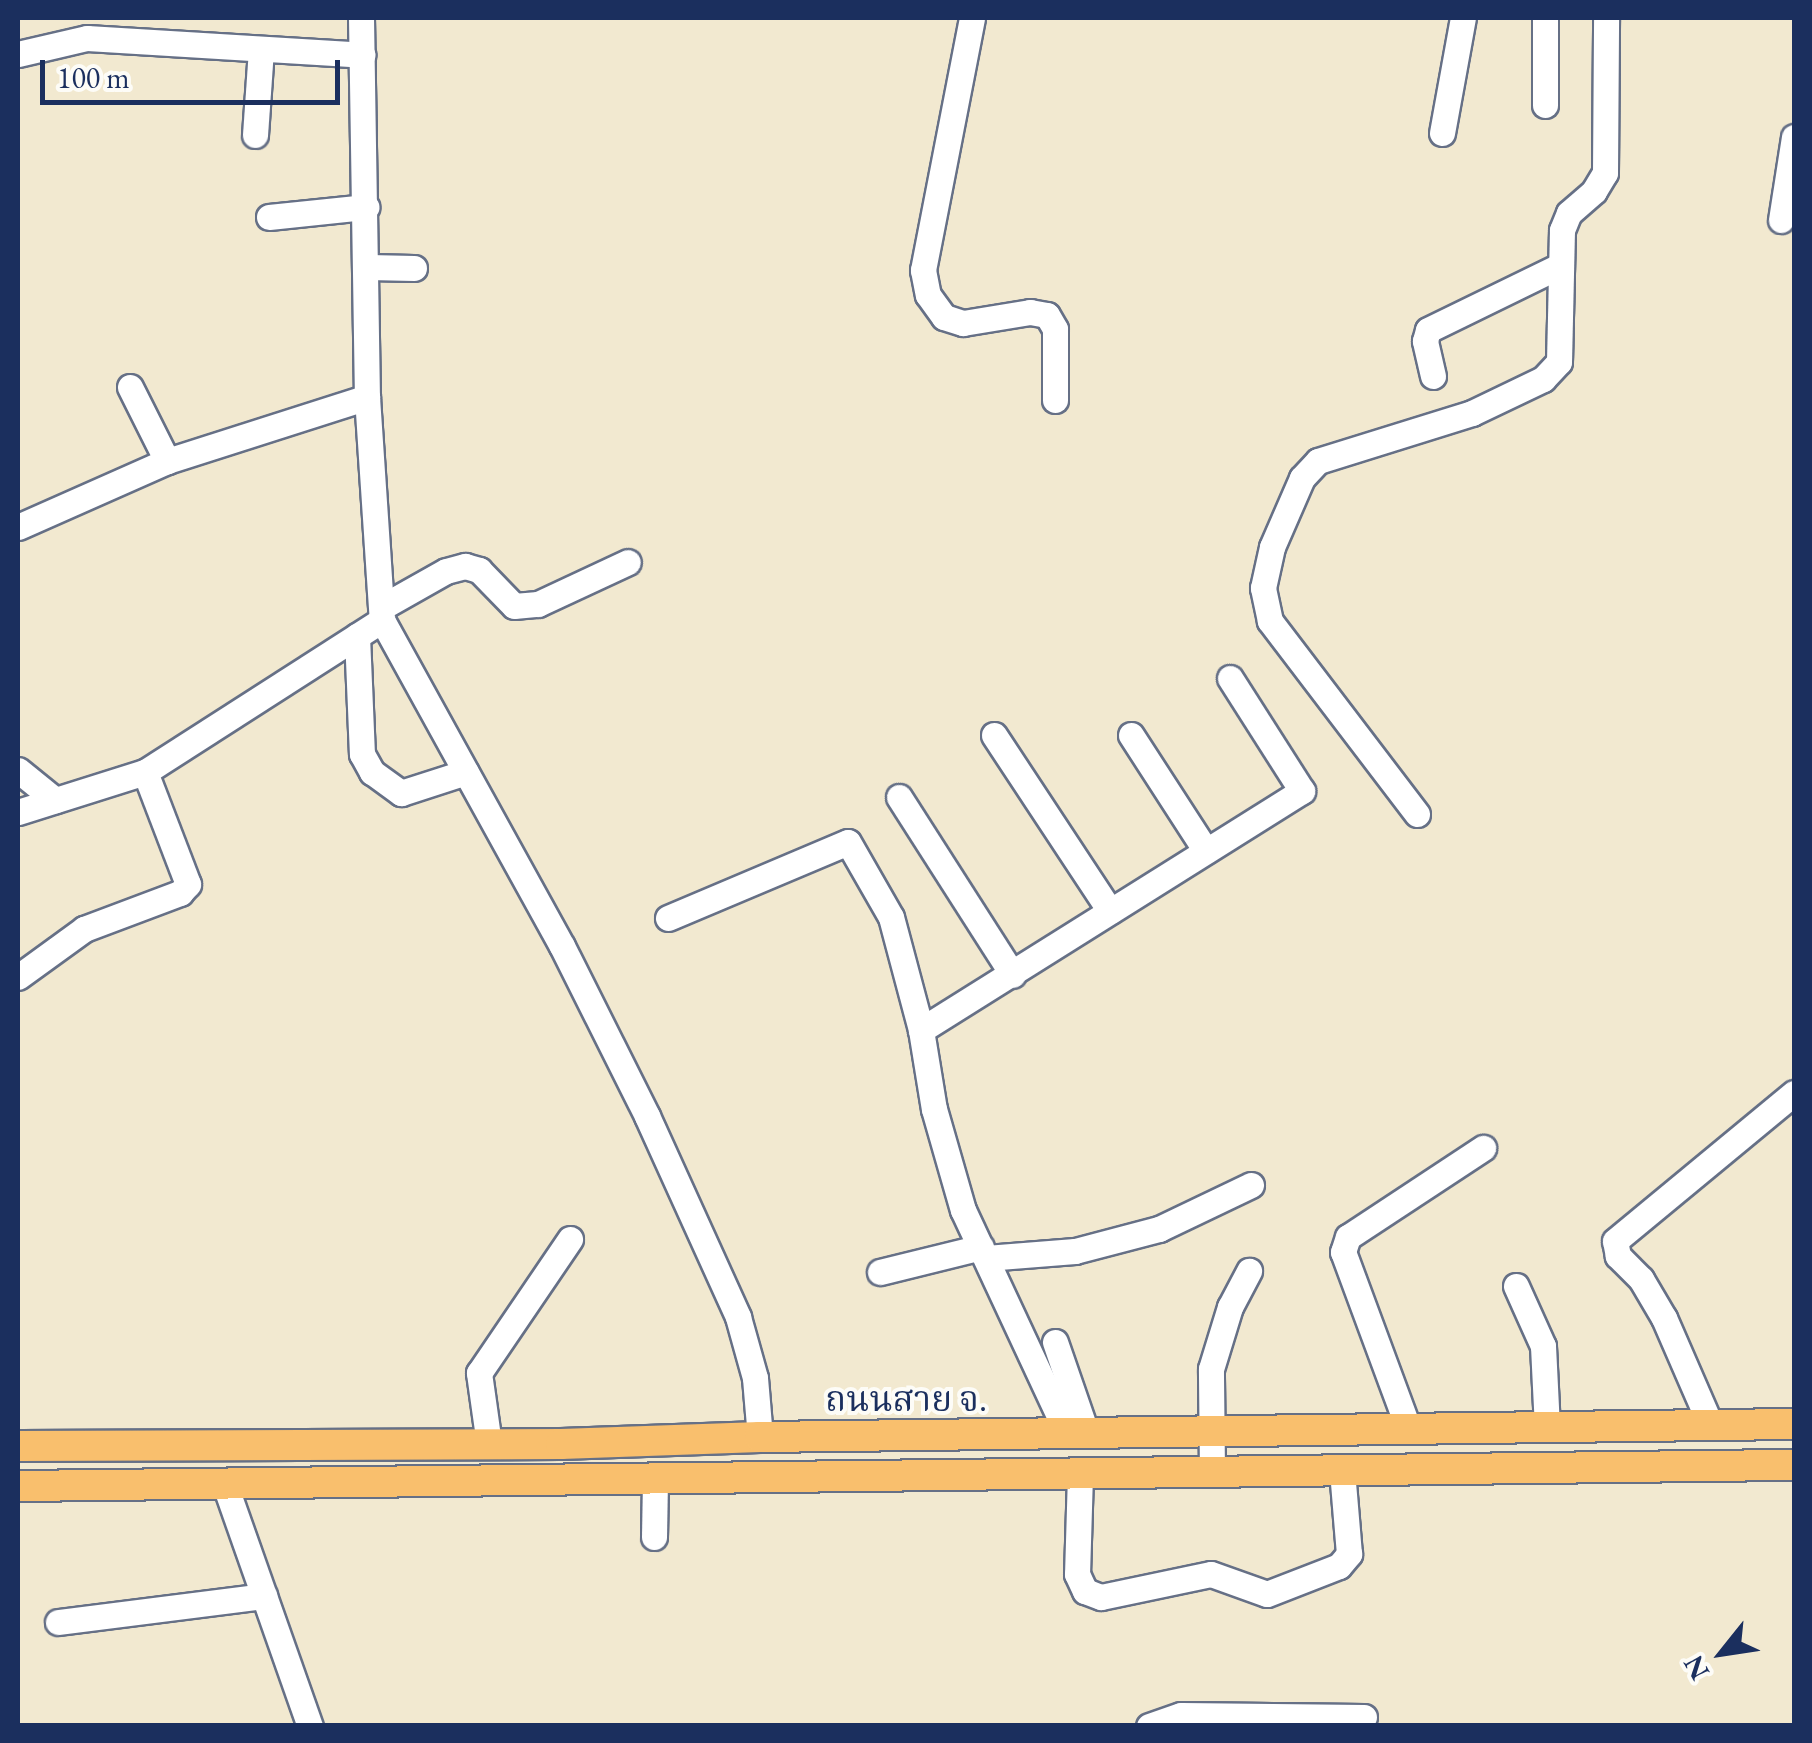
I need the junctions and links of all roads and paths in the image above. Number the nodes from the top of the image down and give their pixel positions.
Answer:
1 (362, 18) edge
2 (972, 18) edge
3 (1464, 18) edge
4 (1545, 18) edge
5 (1606, 18) edge
6 (261, 50) junction
7 (18, 54) edge
8 (362, 56) junction
9 (1545, 105) dead end
10 (1442, 133) dead end
11 (255, 135) dead end
12 (1794, 138) edge
13 (366, 207) junction
14 (269, 217) dead end
15 (1781, 220) dead end
16 (1561, 265) junction
17 (368, 267) junction
18 (414, 268) dead end
19 (1433, 376) dead end
20 (130, 388) dead end
21 (368, 397) junction
22 (1055, 400) dead end
23 (166, 461) junction
24 (18, 527) edge
25 (628, 562) dead end
26 (382, 613) junction
27 (358, 636) junction
28 (1230, 678) dead end
29 (994, 735) dead end
30 (1130, 735) dead end
31 (18, 770) edge
32 (146, 772) junction
33 (466, 772) junction
34 (900, 797) dead end
35 (55, 800) junction
36 (18, 812) edge
37 (1417, 814) dead end
38 (1206, 851) junction
39 (1110, 911) junction
40 (668, 918) dead end
41 (1013, 975) junction
42 (18, 977) edge
43 (921, 1030) junction
44 (1794, 1092) edge
45 (1482, 1148) dead end
46 (1251, 1185) dead end
47 (570, 1240) dead end
48 (984, 1253) junction
49 (1249, 1271) dead end
50 (880, 1272) dead end
51 (1516, 1286) dead end
52 (1055, 1342) dead end
53 (1794, 1424) edge
54 (1711, 1426) junction
55 (1547, 1428) junction
56 (1409, 1430) junction
57 (1209, 1433) junction
58 (1078, 1435) junction
59 (760, 1437) junction
60 (489, 1444) junction
61 (18, 1446) edge
62 (1794, 1464) edge
63 (1342, 1471) junction
64 (1212, 1472) junction
65 (1080, 1474) junction
66 (654, 1480) junction
67 (225, 1484) junction
68 (18, 1486) edge
69 (654, 1536) dead end
70 (264, 1596) junction
71 (58, 1622) dead end
72 (1364, 1717) dead end
73 (310, 1726) edge
74 (1149, 1726) edge

1 - 8 street
2 - 22 street
3 - 10 street
4 - 9 street
5 - 16 street
6 - 7 street
6 - 8 street
6 - 11 street
8 - 13 street
12 - 15 street
13 - 14 street
13 - 17 street
16 - 19 street
16 - 37 street
17 - 18 street
17 - 21 street
20 - 23 street
21 - 23 street
21 - 26 street
23 - 24 street
25 - 26 street
26 - 27 street
26 - 33 street
27 - 32 street
27 - 33 street
28 - 38 street
29 - 39 street
30 - 38 street
31 - 35 street
32 - 35 street
32 - 42 street
33 - 59 street
34 - 41 street
35 - 36 street
38 - 39 street
39 - 41 street
40 - 43 street
41 - 43 street
43 - 48 street
44 - 54 street
45 - 56 street
46 - 48 street
47 - 60 street
48 - 50 street
48 - 58 street
49 - 57 street
51 - 55 street
52 - 58 street
53 - 54 main road, ถนนสาย จ.
54 - 55 main road, ถนนสาย จ.
55 - 56 main road, ถนนสาย จ.
56 - 57 main road, ถนนสาย จ.
57 - 58 main road, ถนนสาย จ.
57 - 64 street
58 - 59 main road, ถนนสาย จ.
59 - 60 main road, ถนนสาย จ.
60 - 61 main road, ถนนสาย จ.
62 - 63 main road
63 - 64 main road
63 - 65 street
64 - 65 main road
65 - 66 main road
66 - 67 main road
66 - 69 street
67 - 68 main road
67 - 70 street
70 - 71 street
70 - 73 street
72 - 74 street

